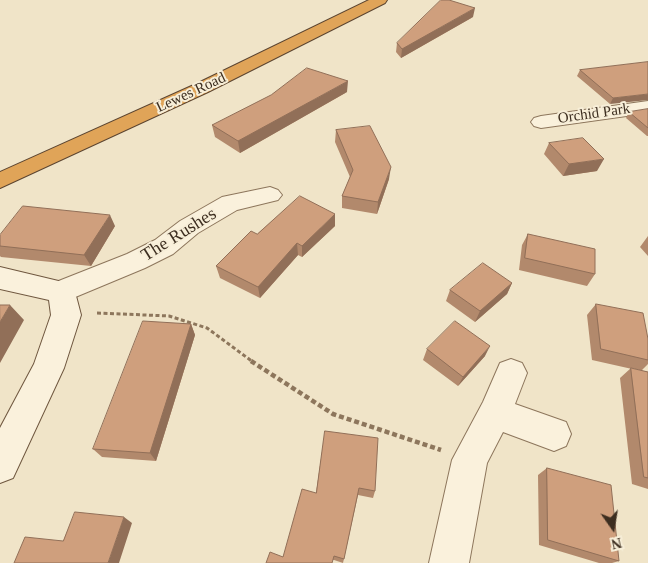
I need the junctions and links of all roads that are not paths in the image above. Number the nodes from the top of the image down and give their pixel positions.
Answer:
1 (380, 0) edge
2 (648, 107) edge
3 (541, 122) dead end
4 (0, 181) edge
5 (270, 196) dead end
6 (0, 278) edge
7 (63, 303) junction
8 (511, 373) dead end
9 (495, 413) junction
10 (554, 434) dead end
11 (0, 465) edge
12 (449, 563) edge

1 - 4 highway, Lewes Road
2 - 3 street, Orchid Park
5 - 7 street, The Rushes
6 - 7 street
7 - 11 street
8 - 9 street
9 - 10 street
9 - 12 street

